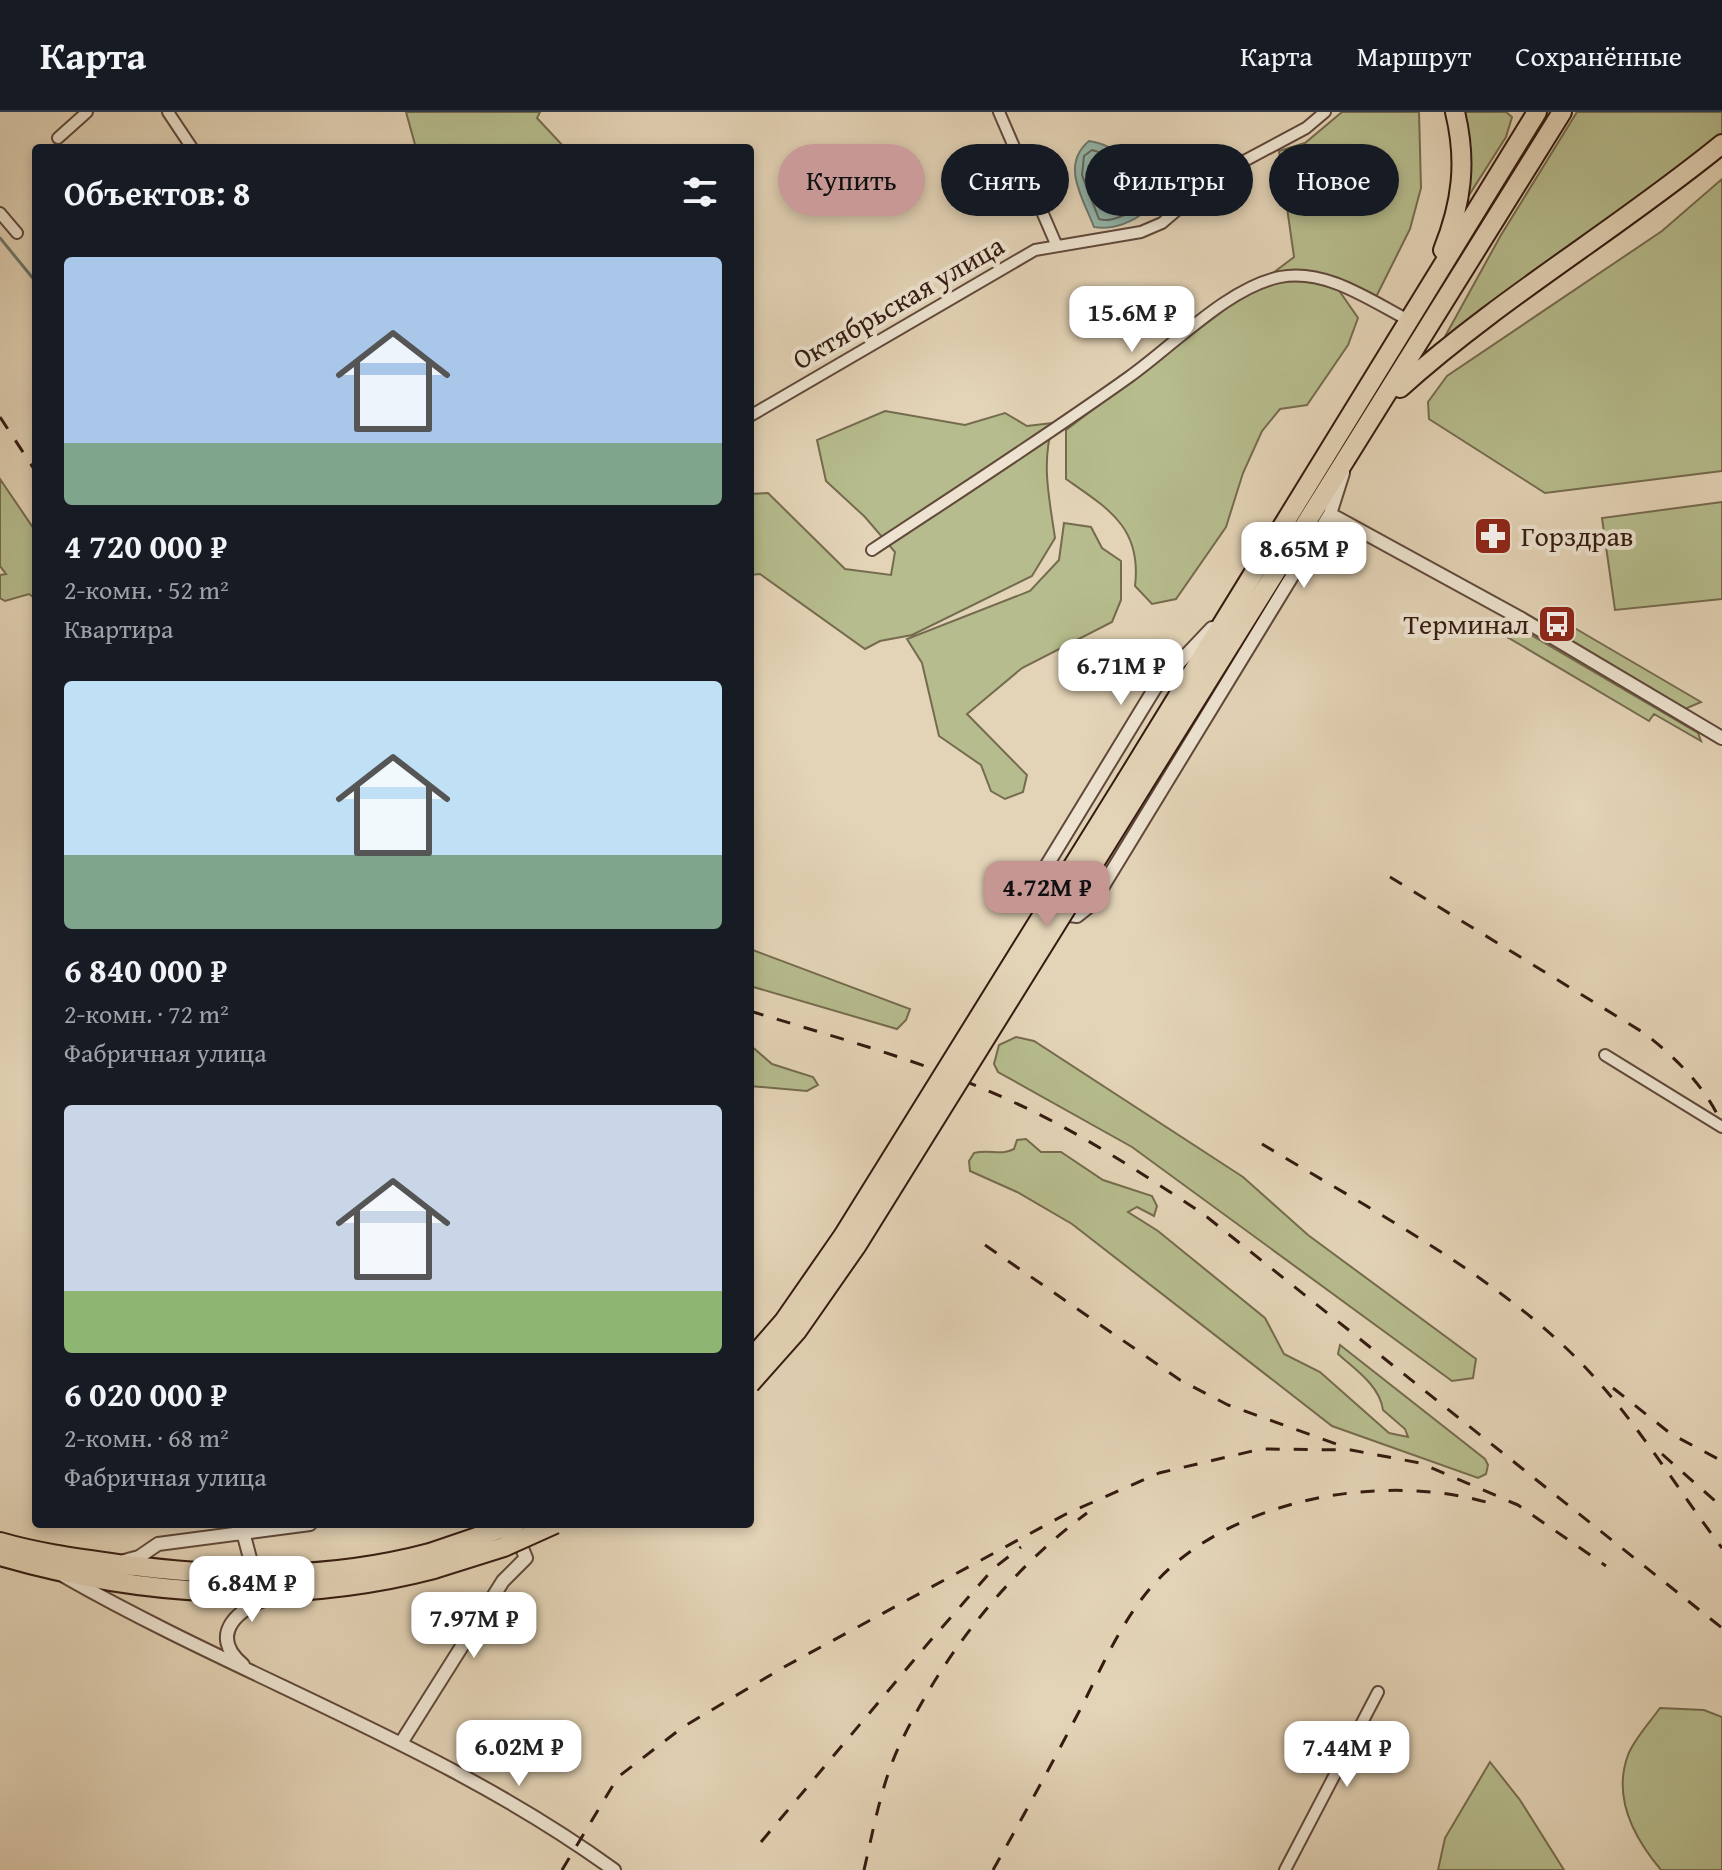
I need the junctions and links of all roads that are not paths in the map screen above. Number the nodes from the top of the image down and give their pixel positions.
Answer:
1 (87, 112) edge
2 (168, 112) edge
3 (999, 112) edge
4 (1325, 112) edge
5 (1455, 112) edge
6 (1537, 112) edge
7 (1562, 112) edge
8 (58, 138) dead end
9 (189, 144) edge
10 (1722, 144) edge
11 (0, 213) edge
12 (17, 233) dead end
13 (1056, 244) junction
14 (1415, 313) junction
15 (1383, 403) junction
16 (754, 414) edge
17 (1349, 455) junction
18 (1330, 514) junction
19 (872, 550) dead end
20 (1255, 573) junction
21 (1247, 647) junction
22 (1199, 695) junction
23 (1722, 738) edge
24 (1134, 784) junction
25 (1605, 1055) dead end
26 (1722, 1127) edge
27 (754, 1355) edge
28 (754, 1379) edge
29 (276, 1528) edge
30 (505, 1528) edge
31 (515, 1528) edge
32 (546, 1528) edge
33 (243, 1532) junction
34 (0, 1542) edge
35 (0, 1556) edge
36 (432, 1561) junction
37 (107, 1562) junction
38 (49, 1568) junction
39 (290, 1584) junction
40 (251, 1672) junction
41 (1378, 1692) dead end
42 (401, 1743) junction
43 (614, 1870) edge
44 (1285, 1870) edge

1 - 8 street
2 - 9 street
3 - 13 street
4 - 13 street, Октябрьская улица
5 - 14 highway
6 - 14 highway
7 - 15 highway
10 - 15 highway
11 - 12 street
13 - 16 street, Октябрьская улица
14 - 19 street
14 - 20 highway
15 - 17 highway
17 - 18 street
17 - 22 highway
18 - 21 street
18 - 23 street
20 - 21 street
20 - 24 highway
21 - 22 street
22 - 24 highway
24 - 27 highway, bridge
24 - 28 highway, bridge
25 - 26 street
29 - 33 street
30 - 36 highway, bridge
31 - 42 street
32 - 36 highway, bridge
33 - 37 street
33 - 39 street
34 - 37 highway
35 - 38 highway
36 - 39 highway
37 - 39 highway
38 - 39 highway
38 - 40 street
39 - 40 street
40 - 42 street
41 - 44 street
42 - 43 street

